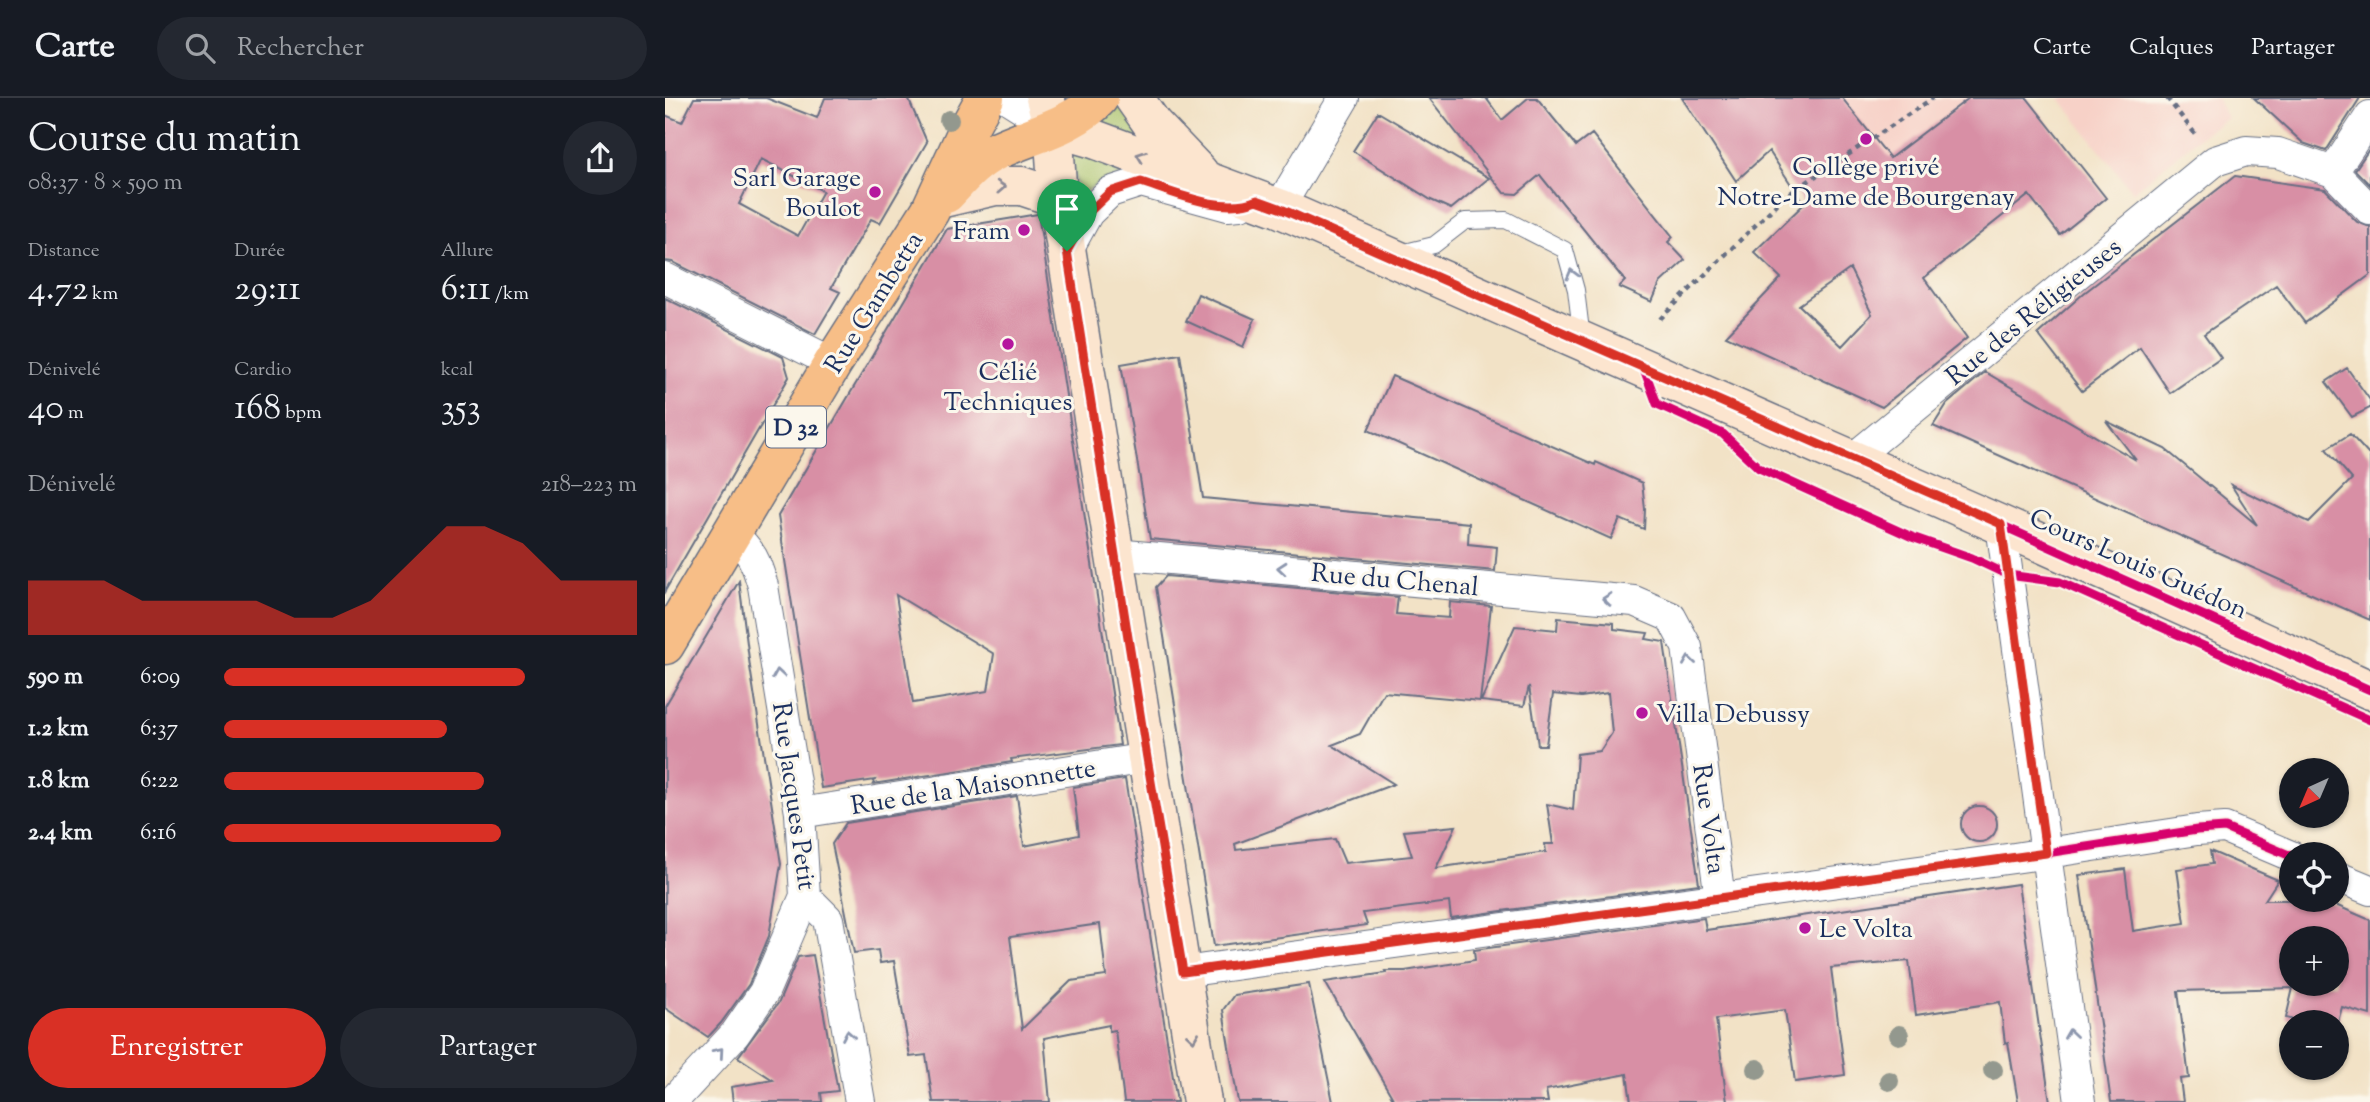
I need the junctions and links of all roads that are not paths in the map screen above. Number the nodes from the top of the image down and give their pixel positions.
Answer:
1 (1007, 98) edge
2 (1099, 98) edge
3 (1134, 98) edge
4 (1344, 98) edge
5 (971, 108) edge
6 (1049, 113) edge
7 (2370, 116) edge
8 (971, 166) junction
9 (2333, 172) junction
10 (1205, 179) junction
11 (1058, 198) junction
12 (937, 204) junction
13 (1268, 204) junction
14 (2370, 210) edge
15 (1067, 251) junction
16 (1390, 256) junction
17 (665, 278) edge
18 (1583, 341) junction
19 (833, 363) junction
20 (1851, 460) junction
21 (2001, 524) junction
22 (732, 534) junction
23 (1115, 554) junction
24 (1671, 617) joint
25 (668, 633) edge
26 (2370, 690) edge
27 (1147, 758) junction
28 (800, 813) junction
29 (2279, 851) edge
30 (2046, 853) junction
31 (2349, 881) edge
32 (2370, 890) edge
33 (805, 896) junction
34 (1720, 899) junction
35 (1183, 972) junction
36 (672, 1102) edge
37 (860, 1102) edge
38 (1202, 1102) edge
39 (2080, 1102) edge

1 - 6 street
2 - 6 main road, D 32
3 - 10 main road
4 - 13 street
5 - 8 street
5 - 12 main road, Rue Gambetta / D 32
6 - 8 main road, Rue Gambetta / D 32
10 -> 6 main road, Cours Louis Guédon
6 - 11 main road
7 - 9 street
8 - 12 main road, Rue Gambetta / D 32
9 - 14 street
9 - 20 street, Rue des Réligieuses
10 - 13 main road, Cours Louis Guédon
12 -> 11 main road
11 - 15 main road
12 - 19 main road, Rue Gambetta / D 32
13 - 15 street
13 - 16 main road, Cours Louis Guédon
15 - 23 main road
16 - 18 main road, Cours Louis Guédon
18 -> 16 lane
17 - 19 street
18 - 20 main road, Cours Louis Guédon
19 - 22 main road, Rue Gambetta / D 32
20 - 21 main road, Cours Louis Guédon
21 - 26 main road, Cours Louis Guédon
21 - 30 street
22 - 25 main road, Rue Gambetta / D 32
28 -> 22 street, Rue Jacques Petit
24 -> 23 street, Rue du Chenal
23 - 27 main road
34 -> 24 street, Rue Volta
27 - 28 street, Rue de la Maisonnette
27 - 35 main road
28 - 33 street, Rue Jacques Petit
29 - 30 street
30 - 34 street
39 -> 30 street
31 - 32 street
36 -> 33 street
37 -> 33 street, Rue Jacques Petit
34 - 35 street
35 -> 38 main road

